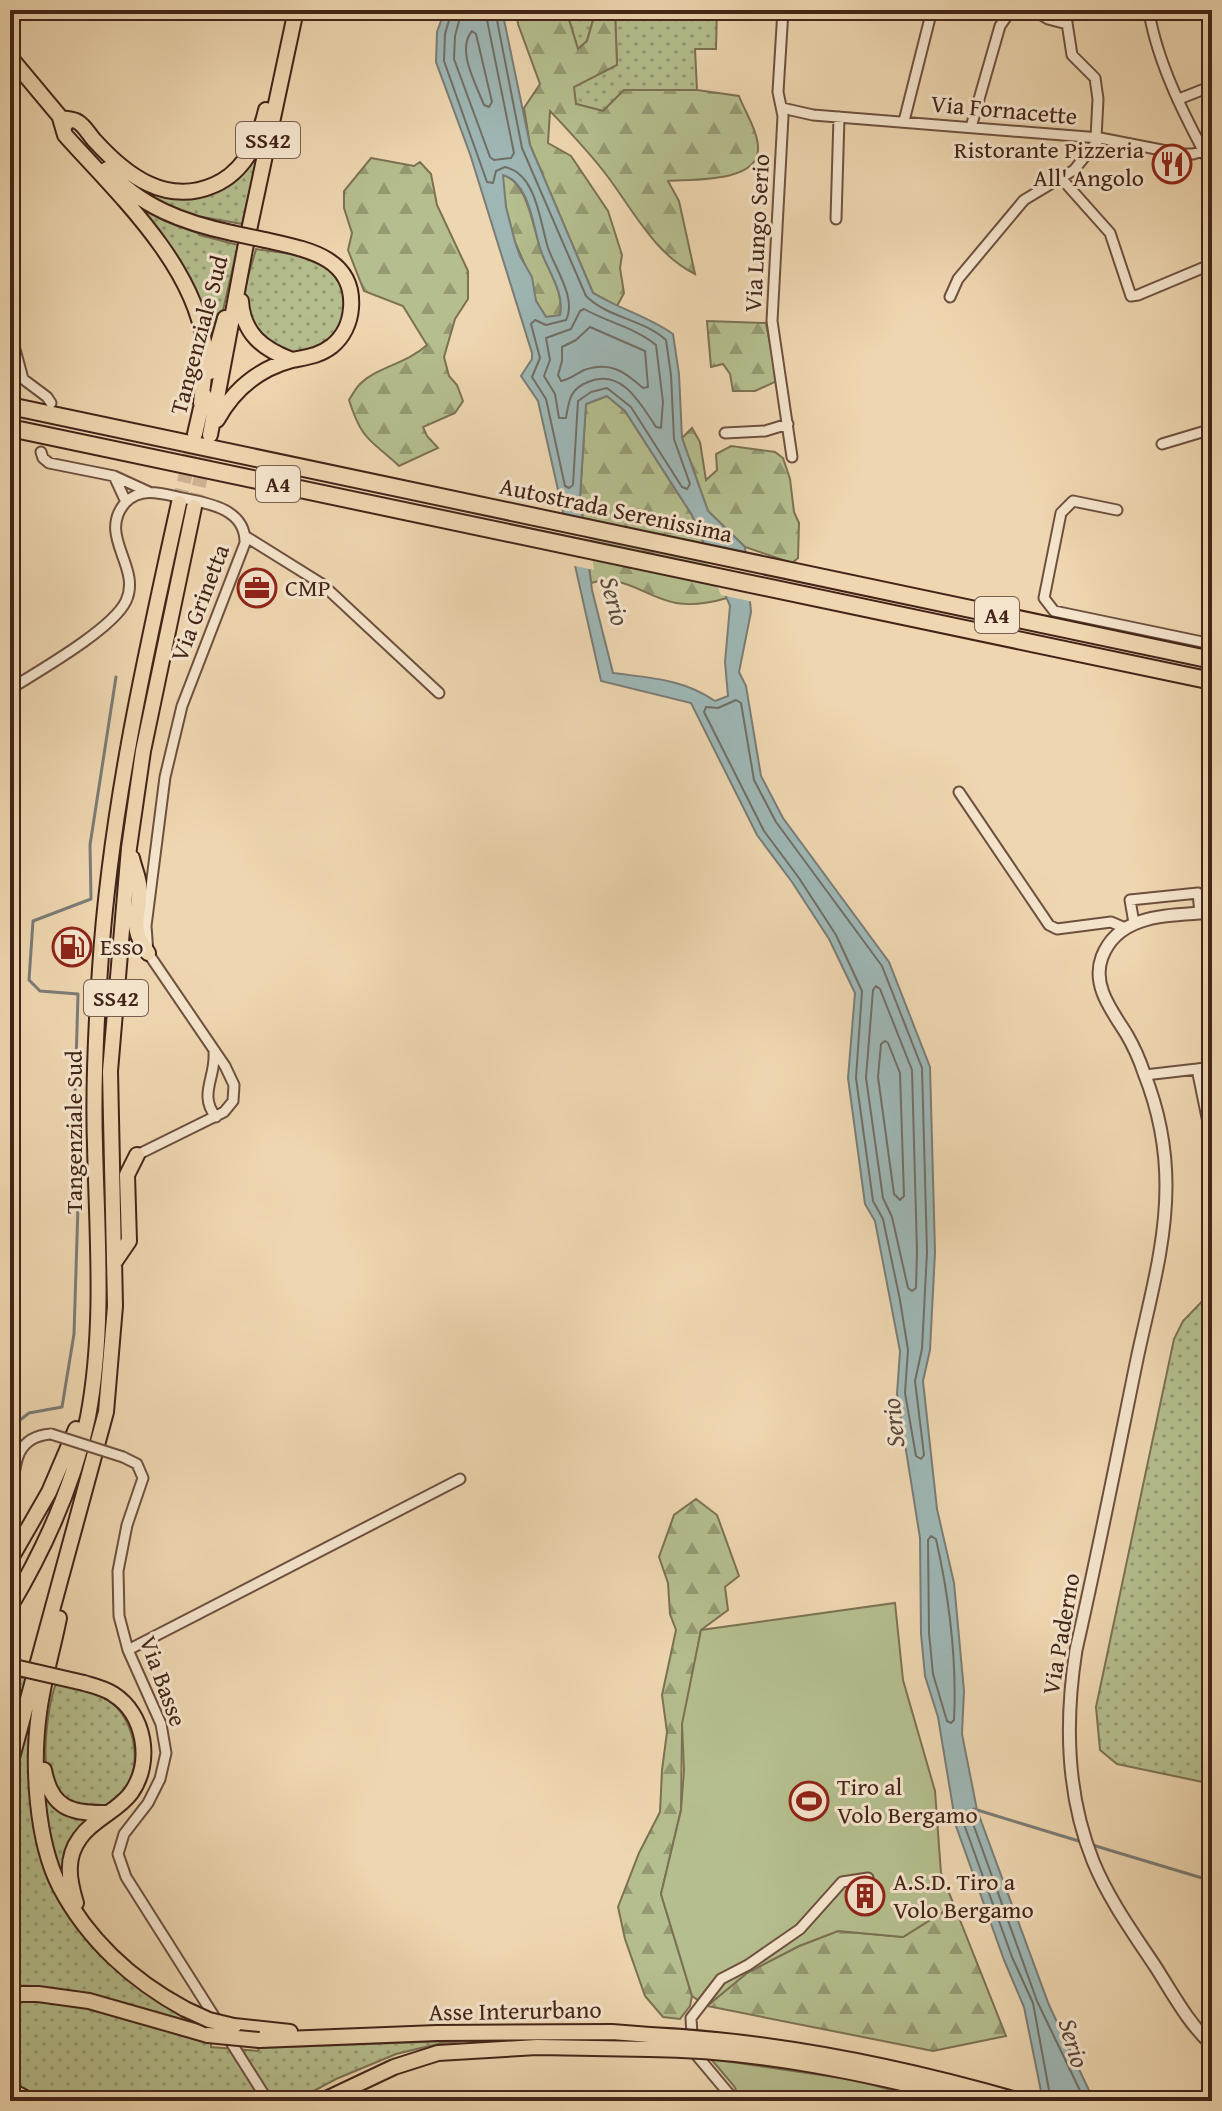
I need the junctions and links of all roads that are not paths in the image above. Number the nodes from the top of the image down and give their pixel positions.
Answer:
1 (296, 10) edge
2 (783, 10) edge
3 (932, 10) edge
4 (1011, 10) edge
5 (1033, 10) edge
6 (1065, 10) edge
7 (1149, 12) edge
8 (1067, 24) junction
9 (292, 31) junction
10 (10, 57) edge
11 (1212, 86) edge
12 (1179, 99) junction
13 (782, 108) junction
14 (839, 117) junction
15 (60, 118) junction
16 (904, 121) junction
17 (971, 127) junction
18 (1098, 138) junction
19 (1208, 150) edge
20 (1212, 167) edge
21 (1061, 178) junction
22 (836, 219) dead end
23 (245, 249) junction
24 (1212, 264) edge
25 (950, 297) dead end
26 (10, 331) edge
27 (292, 360) junction
28 (51, 403) dead end
29 (201, 403) junction
30 (10, 406) edge
31 (788, 424) junction
32 (10, 428) edge
33 (1212, 429) edge
34 (725, 433) dead end
35 (203, 434) junction
36 (1162, 444) dead end
37 (41, 452) dead end
38 (792, 457) dead end
39 (114, 476) junction
40 (149, 492) junction
41 (126, 502) junction
42 (179, 503) tunnel mouth
43 (194, 507) tunnel mouth
44 (1117, 510) dead end
45 (245, 536) junction
46 (1212, 644) edge
47 (1212, 660) edge
48 (1212, 681) edge
49 (10, 689) edge
50 (439, 693) dead end
51 (959, 792) dead end
52 (129, 848) junction
53 (1206, 912) edge
54 (1130, 926) junction
55 (148, 953) junction
56 (214, 1049) junction
57 (1212, 1067) edge
58 (1197, 1069) junction
59 (1145, 1075) junction
60 (216, 1117) junction
61 (1212, 1142) edge
62 (137, 1155) joint
63 (114, 1263) junction
64 (88, 1417) junction
65 (460, 1479) dead end
66 (85, 1492) junction
67 (10, 1510) edge
68 (10, 1560) edge
69 (10, 1607) edge
70 (128, 1650) junction
71 (10, 1666) edge
72 (45, 1685) junction
73 (10, 1765) edge
74 (107, 1813) junction
75 (868, 1878) dead end
76 (80, 1918) junction
77 (10, 1994) edge
78 (387, 2036) junction
79 (650, 2042) junction
80 (1212, 2045) edge
81 (10, 2090) edge
82 (31, 2101) edge
83 (268, 2101) edge
84 (323, 2101) edge
85 (735, 2101) edge
86 (978, 2101) edge
87 (1020, 2101) edge

1 - 9 highway, Tangenziale Sud / SS42
2 - 13 street, Via Lungo Serio
3 - 16 street
4 - 17 street
5 - 8 street
6 - 8 street
7 - 12 street
8 - 18 street
9 - 15 highway
9 - 23 highway, Tangenziale Sud / SS42
10 - 15 highway
11 - 12 street
12 - 19 street
13 - 14 street, Via Fornacette
13 - 31 street, Via Lungo Serio
14 - 16 street, Via Fornacette
14 - 22 street
15 - 27 highway, bridge
15 - 29 highway
16 - 17 street, Via Fornacette
17 - 18 street, Via Fornacette
18 - 19 street, Via Fornacette
18 - 21 street
19 - 20 street
21 - 24 street
21 - 25 street
23 - 27 highway
23 - 29 highway, Tangenziale Sud / SS42
23 - 35 highway, Tangenziale Sud / SS42
26 - 28 street
27 - 35 highway
29 - 35 highway, Tangenziale Sud / SS42
30 - 47 highway, Autostrada Serenissima / A4
31 - 34 street
31 - 38 street, Via Lungo Serio
32 - 48 highway, Autostrada Serenissima / A4
33 - 36 street
37 - 39 street, Via Grinetta
39 - 40 street, Via Grinetta
39 - 41 street
40 - 41 street
40 - 45 street, Via Grinetta
41 - 49 street
42 - 64 highway, Tangenziale Sud / SS42
43 - 52 highway, Tangenziale Sud / SS42
44 - 46 street
45 - 50 street
45 - 55 street, Via Grinetta
51 - 54 street
52 - 55 highway
52 - 63 highway, Tangenziale Sud / SS42
53 - 54 street
53 - 54 street
54 - 59 street, Via Paderno
55 - 56 street
56 - 60 street
56 - 60 street
57 - 58 street
58 - 59 street
58 - 61 street
59 - 80 street, Via Paderno
60 - 62 street
62 - 63 highway
63 - 66 highway, Tangenziale Sud / SS42
64 - 68 highway
64 - 69 highway, Tangenziale Sud / SS42
65 - 70 street
66 - 72 highway
66 - 73 highway, SS42
67 - 70 street, Via Basse, bridge
70 - 83 street, Via Basse
71 - 74 highway, bridge
72 - 74 highway
72 - 76 highway
74 - 76 highway
75 - 85 street
76 - 78 highway, bridge
77 - 78 highway, Asse Interurbano, bridge
78 - 79 highway, Asse Interurbano
79 - 84 highway, Asse Interurbano
79 - 86 highway, Asse Interurbano, bridge
79 - 87 highway, Asse Interurbano, bridge
81 - 82 highway

